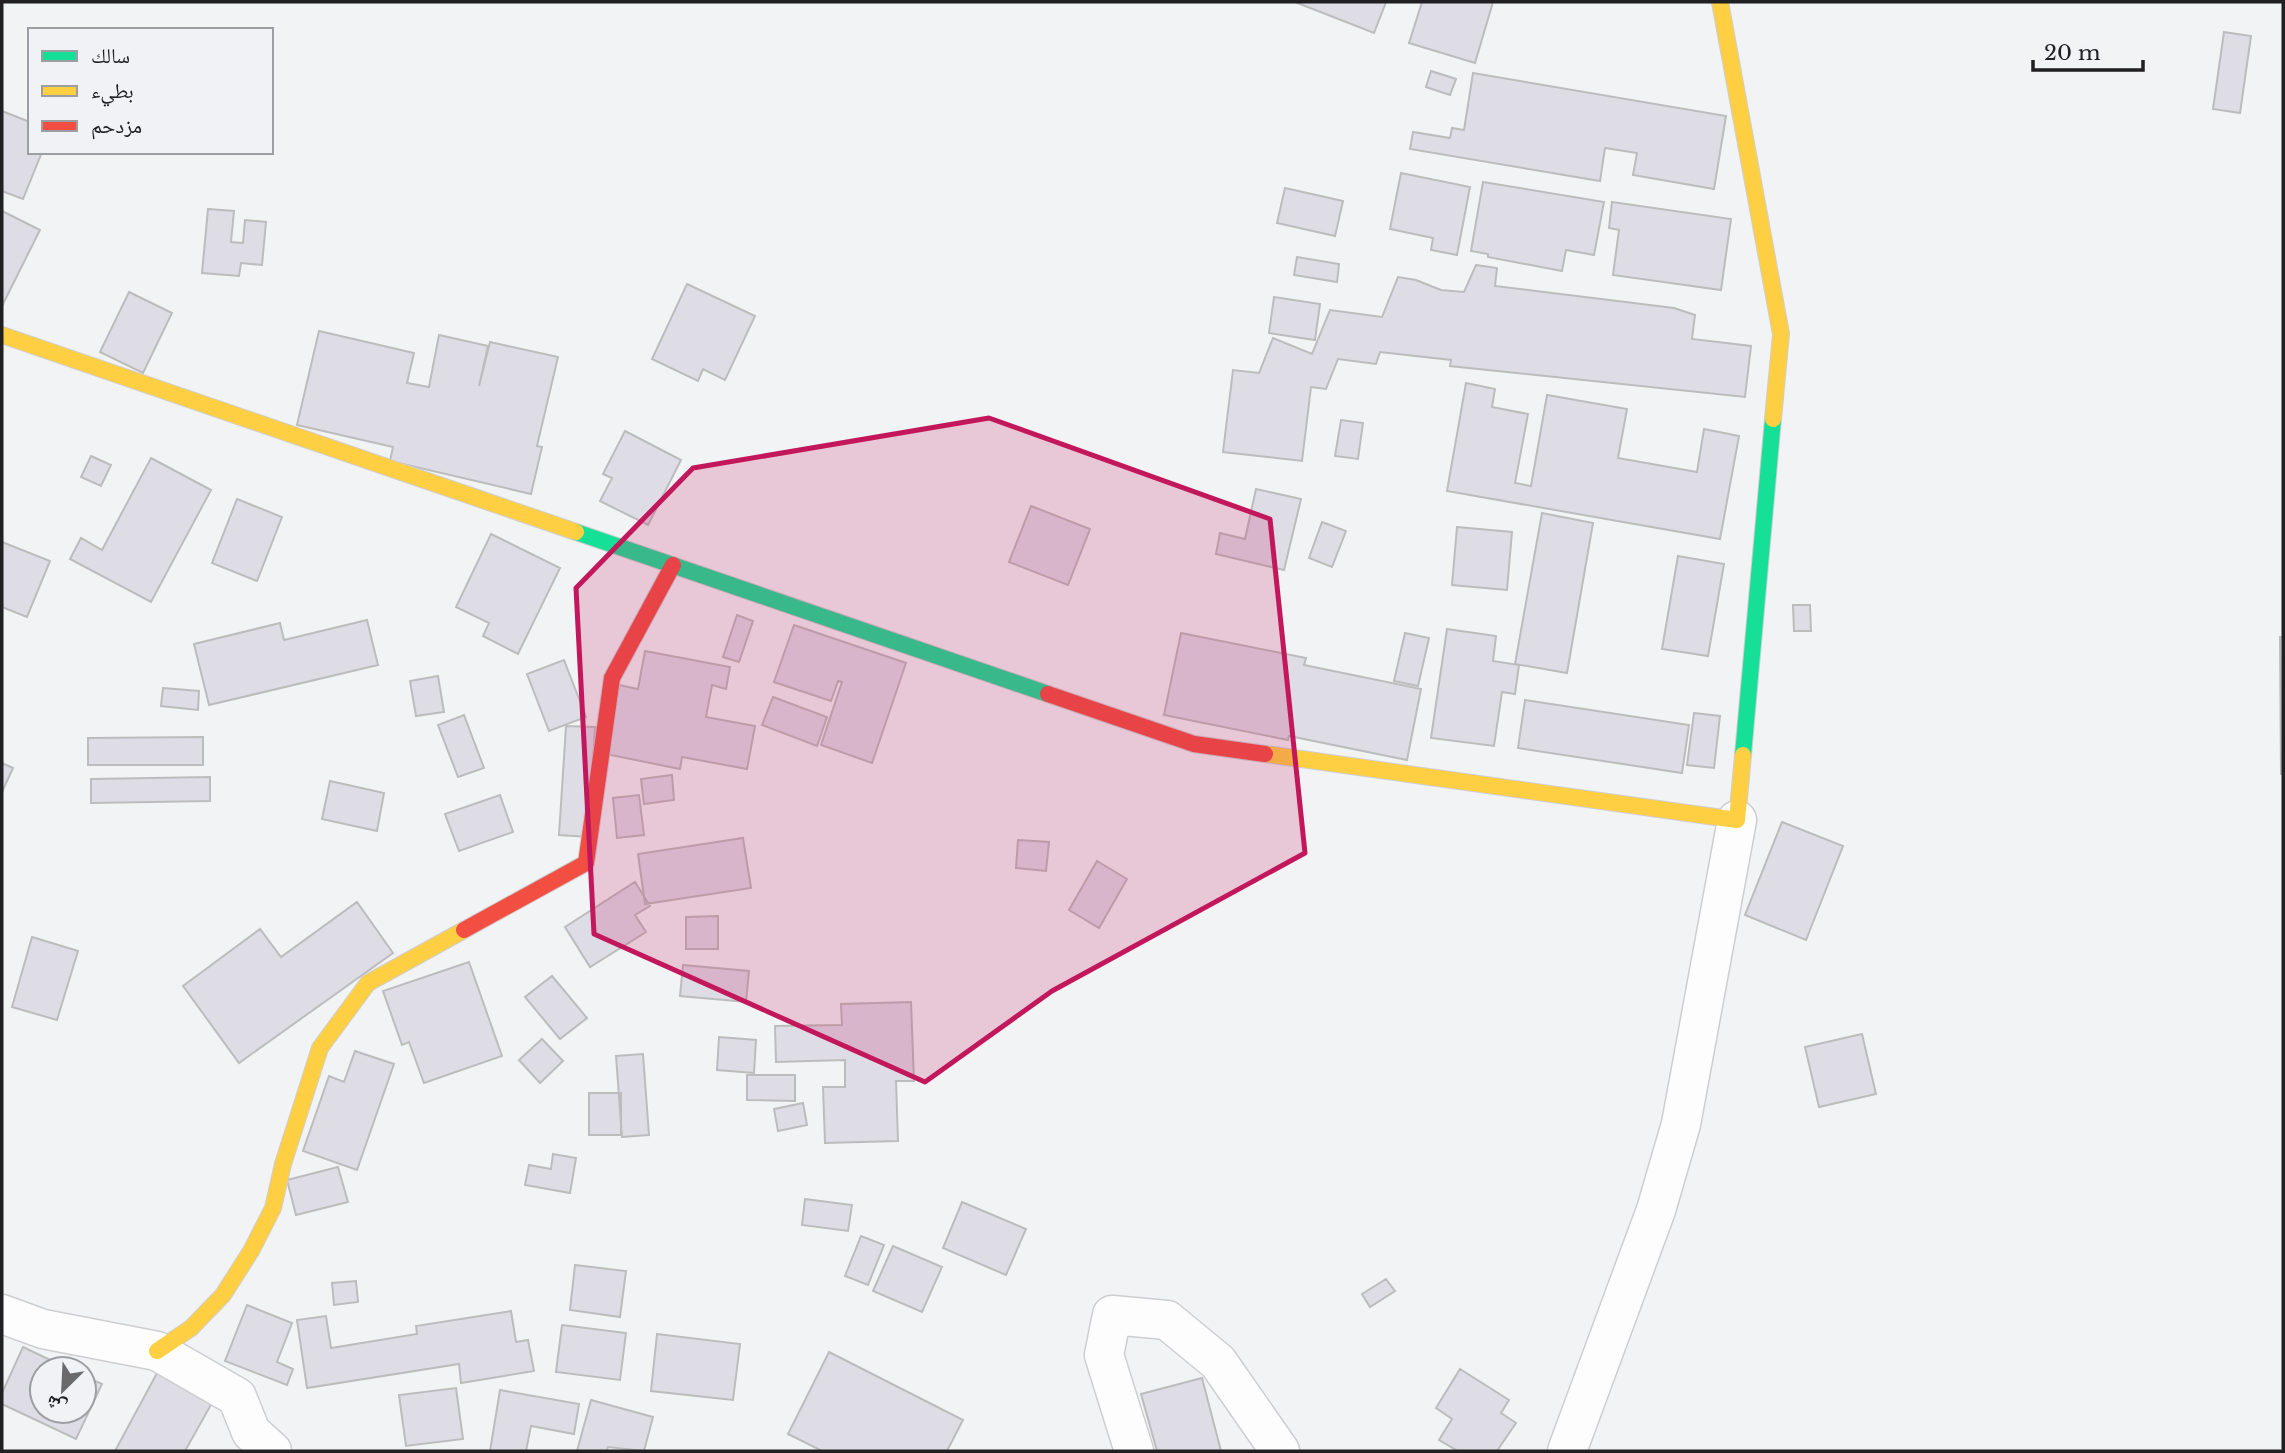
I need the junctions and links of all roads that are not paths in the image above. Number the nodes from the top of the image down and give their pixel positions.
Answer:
1 (1720, 2) edge
2 (2, 335) edge
3 (673, 565) junction
4 (1737, 820) junction
5 (2, 1314) edge
6 (157, 1351) junction
7 (272, 1451) edge
8 (1134, 1451) edge
9 (1280, 1451) edge
10 (1567, 1451) edge

1 - 4 street
2 - 3 street
3 - 4 street
3 - 6 street
4 - 10 street
5 - 6 street
6 - 7 street
8 - 9 street

